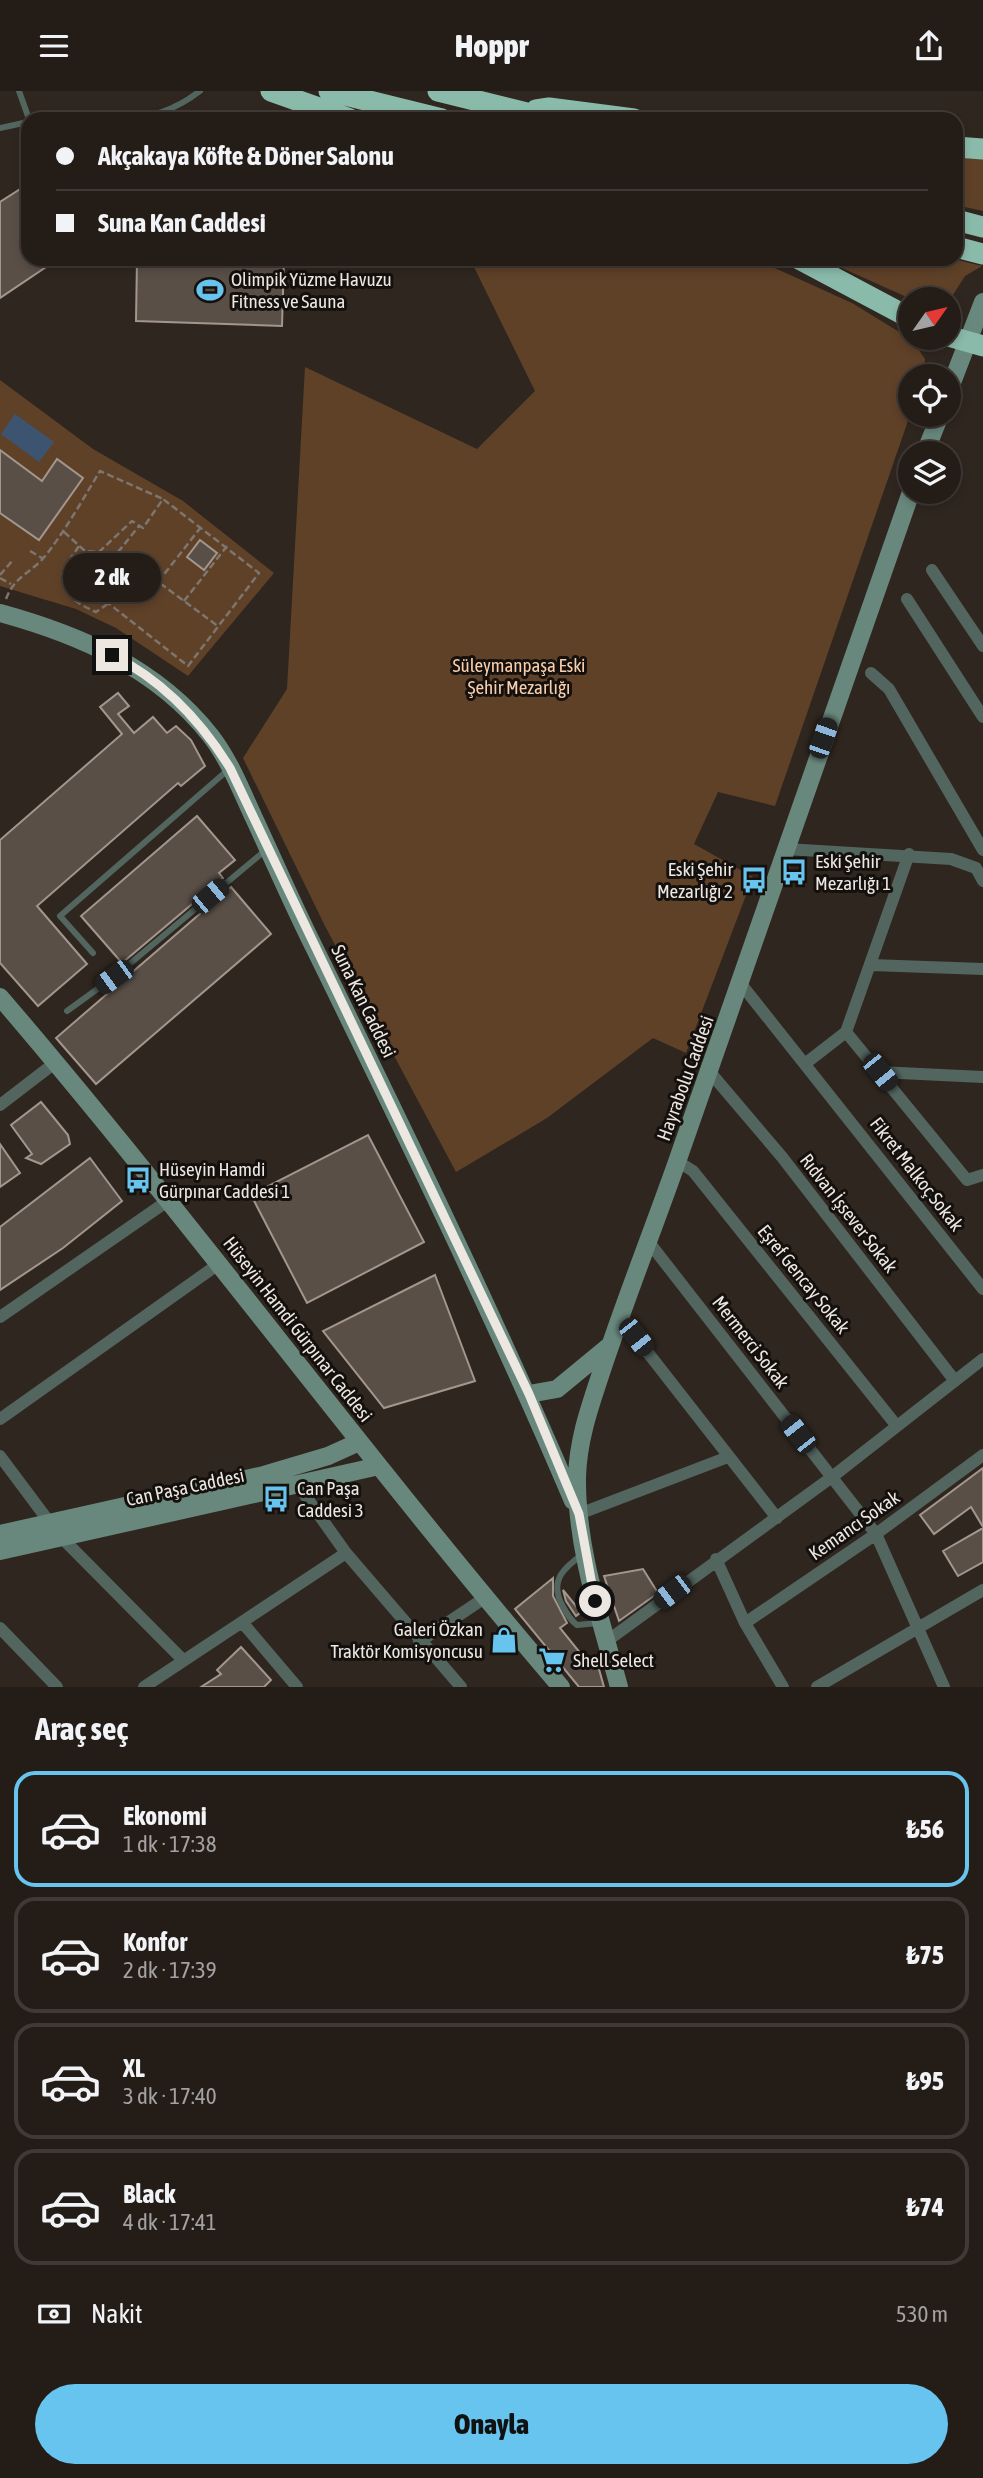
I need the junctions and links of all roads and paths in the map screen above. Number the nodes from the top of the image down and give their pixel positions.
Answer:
1 (19, 91) edge
2 (200, 91) edge
3 (271, 91) edge
4 (329, 91) edge
5 (438, 91) edge
6 (26, 112) edge
7 (160, 112) edge
8 (330, 112) edge
9 (414, 112) edge
10 (522, 112) joint
11 (574, 112) edge
12 (21, 123) edge
13 (0, 128) edge
14 (963, 148) edge
15 (983, 149) edge
16 (963, 222) edge
17 (983, 227) edge
18 (963, 249) edge
19 (983, 254) edge
20 (812, 266) edge
21 (983, 302) edge
22 (898, 312) edge
23 (966, 342) edge
24 (958, 364) edge
25 (163, 499) junction
26 (907, 504) edge
27 (139, 526) junction
28 (201, 527) junction
29 (64, 532) junction
30 (79, 546) junction
31 (227, 546) junction
32 (30, 551) dead end
33 (118, 552) junction
34 (43, 559) junction
35 (13, 560) dead end
36 (932, 570) dead end
37 (0, 577) edge
38 (158, 582) junction
39 (907, 599) dead end
40 (184, 601) junction
41 (109, 603) junction
42 (0, 613) edge
43 (220, 627) junction
44 (983, 646) edge
45 (871, 673) dead end
46 (983, 717) edge
47 (230, 768) junction
48 (268, 848) junction
49 (786, 849) junction
50 (983, 850) edge
51 (909, 854) junction
52 (983, 881) edge
53 (93, 953) dead end
54 (871, 965) junction
55 (983, 969) edge
56 (741, 984) junction
57 (0, 997) edge
58 (66, 1011) dead end
59 (846, 1032) junction
60 (56, 1062) junction
61 (806, 1063) junction
62 (709, 1071) junction
63 (880, 1072) junction
64 (983, 1077) edge
65 (0, 1105) edge
66 (677, 1161) junction
67 (983, 1175) edge
68 (169, 1200) junction
69 (648, 1241) junction
70 (220, 1263) junction
71 (983, 1289) edge
72 (0, 1317) edge
73 (620, 1317) junction
74 (608, 1347) junction
75 (983, 1359) edge
76 (955, 1381) junction
77 (529, 1394) junction
78 (0, 1419) edge
79 (896, 1425) junction
80 (359, 1442) junction
81 (983, 1455) edge
82 (0, 1456) edge
83 (728, 1457) junction
84 (379, 1467) junction
85 (832, 1477) junction
86 (297, 1484) junction
87 (579, 1514) junction
88 (776, 1518) junction
89 (54, 1529) junction
90 (0, 1534) edge
91 (876, 1534) junction
92 (0, 1551) edge
93 (346, 1553) junction
94 (585, 1553) junction
95 (716, 1559) junction
96 (983, 1590) edge
97 (486, 1597) junction
98 (242, 1622) junction
99 (601, 1623) junction
100 (745, 1623) junction
101 (919, 1627) junction
102 (1, 1631) edge
103 (419, 1641) junction
104 (607, 1641) junction
105 (183, 1660) junction
106 (57, 1687) edge
107 (144, 1687) edge
108 (297, 1687) edge
109 (461, 1687) edge
110 (561, 1687) edge
111 (619, 1687) edge
112 (783, 1687) edge
113 (817, 1687) edge
114 (944, 1687) edge

1 - 6 lane
2 - 7 lane
3 - 8 highway
4 - 9 highway
5 - 10 highway
10 - 11 highway
12 - 13 lane
14 - 15 highway
16 - 17 highway
18 - 19 highway
20 - 22 highway
21 - 23 street
23 - 24 street
25 - 27 path
25 - 28 path
25 - 29 path
26 - 49 street, Hayrabolu Caddesi
27 - 30 path
27 - 33 path
28 - 31 path
28 - 38 path
29 - 30 path
29 - 34 path
30 - 41 path
31 - 40 path
31 - 43 path
32 - 34 path
33 - 38 path
33 - 41 path
34 - 37 path
35 - 37 path
36 - 44 street
38 - 40 path
39 - 46 street
40 - 43 path
41 - 43 path
42 - 47 street, Suna Kan Caddesi
45 - 50 street
47 - 48 street, Suna Kan Caddesi
47 - 53 lane
48 - 58 lane
48 - 77 street, Suna Kan Caddesi
49 - 51 street
49 - 56 street, Hayrabolu Caddesi
51 - 52 street
51 - 54 street
54 - 55 street
54 - 59 street
56 - 61 street, Fikret Malkoç Sokak
56 - 62 street, Hayrabolu Caddesi
57 - 60 street, Hüseyin Hamdi Gürpınar Caddesi
59 - 61 street
59 - 63 street
60 - 65 street
60 - 68 street, Hüseyin Hamdi Gürpınar Caddesi
61 - 71 street, Fikret Malkoç Sokak
62 - 66 street, Hayrabolu Caddesi
62 - 76 street, Rıdvan İşsever Sokak
63 - 64 street
63 - 67 street
66 - 69 street, Hayrabolu Caddesi
66 - 79 street, Eşref Gencay Sokak
68 - 70 street, Hüseyin Hamdi Gürpınar Caddesi
68 - 72 street
69 - 73 street, Hayrabolu Caddesi
69 - 85 street, Mermerci Sokak
70 - 78 street
70 - 80 street, Hüseyin Hamdi Gürpınar Caddesi
73 - 74 street, Hayrabolu Caddesi
73 - 83 street
74 - 77 street
74 - 87 street, Hayrabolu Caddesi
75 - 76 street
76 - 79 street
77 - 87 street, Suna Kan Caddesi
79 - 85 street
80 - 84 street, Hüseyin Hamdi Gürpınar Caddesi
80 - 89 street, Can Paşa Caddesi
81 - 91 street, Kemancı Sokak
82 - 89 street
83 - 87 street
83 - 88 street
84 - 86 street, Can Paşa Caddesi
84 - 97 street, Hüseyin Hamdi Gürpınar Caddesi
85 - 88 street
85 - 91 street, Mermerci Sokak
86 - 89 street, Can Paşa Caddesi
86 - 93 street
87 - 94 street, Hayrabolu Caddesi
88 - 95 street
89 - 90 street, Can Paşa Caddesi
89 - 92 street, Can Paşa Caddesi
89 - 105 street
91 - 100 street, Kemancı Sokak
91 - 101 street, Mermerci Sokak
93 - 98 street
93 - 103 street
94 - 99 street, Hayrabolu Caddesi
94 - 99 lane
95 - 100 street
95 - 104 street
96 - 101 street
97 - 103 street
97 - 110 street, Hüseyin Hamdi Gürpınar Caddesi
98 - 105 street
98 - 108 street
99 - 104 street, Hayrabolu Caddesi
100 - 112 street
101 - 113 street
101 - 114 street, Mermerci Sokak
102 - 106 street
103 - 109 street
104 - 111 street, Hayrabolu Caddesi
105 - 107 street

